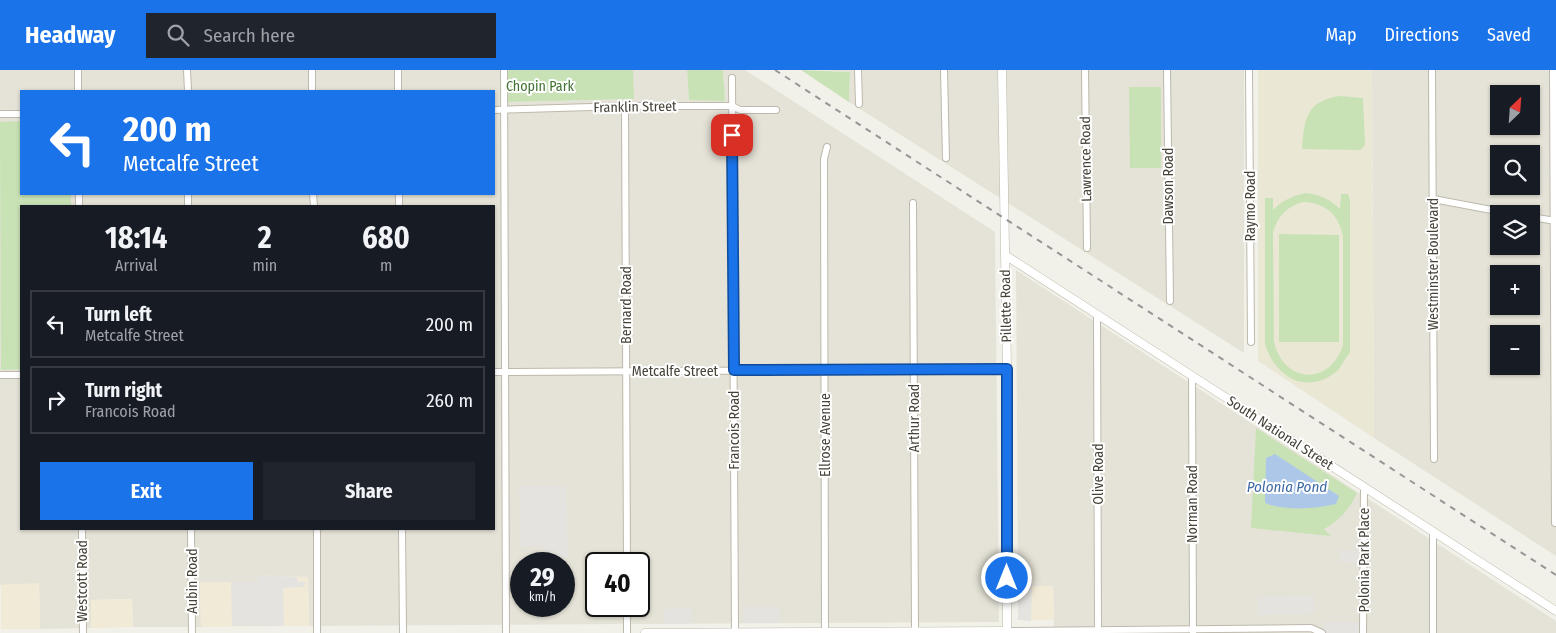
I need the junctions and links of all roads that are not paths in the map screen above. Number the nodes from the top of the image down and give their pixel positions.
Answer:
1 (78, 70) edge
2 (187, 70) edge
3 (312, 70) edge
4 (398, 70) edge
5 (504, 70) edge
6 (858, 70) edge
7 (944, 70) edge
8 (1002, 70) edge
9 (1085, 70) edge
10 (1168, 70) edge
11 (1249, 70) edge
12 (1432, 70) edge
13 (1553, 70) edge
14 (732, 78) dead end
15 (78, 90) edge
16 (188, 90) edge
17 (312, 90) edge
18 (398, 90) edge
19 (859, 104) dead end
20 (625, 106) junction
21 (732, 106) junction
22 (495, 110) edge
23 (504, 110) junction
24 (776, 110) dead end
25 (0, 114) edge
26 (20, 114) edge
27 (827, 147) dead end
28 (946, 158) dead end
29 (1433, 199) junction
30 (913, 203) dead end
31 (1490, 210) edge
32 (1540, 218) edge
33 (1555, 221) edge
34 (1086, 248) dead end
35 (1005, 255) junction
36 (1170, 301) dead end
37 (1098, 315) junction
38 (1251, 342) dead end
39 (1007, 369) junction
40 (734, 370) junction
41 (824, 370) junction
42 (914, 370) junction
43 (626, 371) junction
44 (495, 372) edge
45 (505, 372) junction
46 (0, 375) edge
47 (20, 375) edge
48 (1192, 376) junction
49 (1434, 459) dead end
50 (1364, 487) junction
51 (1555, 523) dead end
52 (82, 530) edge
53 (191, 530) edge
54 (317, 530) edge
55 (402, 530) edge
56 (1433, 532) junction
57 (627, 552) edge
58 (1556, 611) edge
59 (627, 617) edge
60 (1311, 630) edge
61 (1098, 631) edge
62 (1193, 631) edge
63 (735, 632) edge
64 (825, 632) edge
65 (915, 632) edge
66 (1007, 632) edge
67 (83, 633) edge
68 (192, 633) edge
69 (317, 633) edge
70 (403, 633) edge
71 (506, 633) edge
72 (627, 633) edge
73 (645, 633) edge
74 (1322, 633) edge
75 (1363, 633) edge
76 (1433, 633) edge

1 - 15 street
2 - 16 street
3 - 17 street
4 - 18 street
5 - 23 street
6 - 19 street
7 - 28 street
8 - 35 street, Pillette Road
9 - 34 street, Lawrence Road
10 - 36 street, Dawson Road
11 - 38 street, Raymo Road
12 - 29 street, Westminster Boulevard
13 - 33 street
14 - 21 street, Francois Road
20 - 21 street, Franklin Street
20 - 23 street, Franklin Street
20 - 43 street, Bernard Road
21 - 24 street, Franklin Street
21 - 40 street, Francois Road
22 - 23 street, Franklin Street
23 - 45 street
25 - 26 street
27 - 41 street, Ellrose Avenue
29 - 31 street
29 - 49 street, Westminster Boulevard
30 - 42 street, Arthur Road
32 - 33 street
33 - 51 street
35 - 37 street, South National Street
35 - 39 street, Pillette Road
37 - 48 street, South National Street
37 - 61 street, Olive Road
39 - 42 street, Metcalfe Street
39 - 66 street, Pillette Road
40 - 41 street, Metcalfe Street
40 - 43 street, Metcalfe Street
40 - 63 street, Francois Road
41 - 42 street, Metcalfe Street
41 - 64 street, Ellrose Avenue
42 - 65 street, Arthur Road
43 - 45 street, Metcalfe Street
43 - 57 street, Bernard Road
44 - 45 street, Metcalfe Street
45 - 71 street
46 - 47 street
48 - 50 street, South National Street
48 - 62 street, Norman Road
50 - 56 street, South National Street
50 - 75 street, Polonia Park Place
52 - 67 street, Westcott Road
53 - 68 street, Aubin Road
54 - 69 street
55 - 70 street
56 - 58 street, South National Street
56 - 76 street
59 - 72 street
60 - 62 street
60 - 74 street
61 - 62 street
61 - 66 street
63 - 64 street
63 - 73 street
64 - 65 street
65 - 66 street

